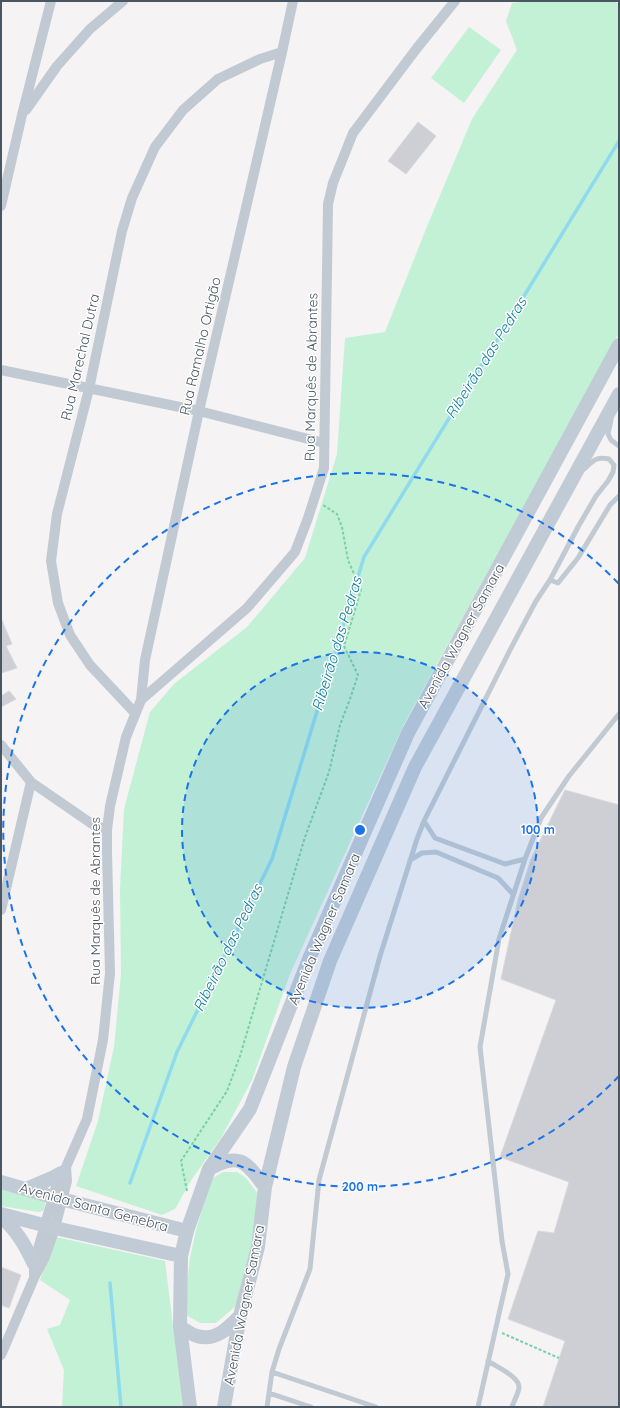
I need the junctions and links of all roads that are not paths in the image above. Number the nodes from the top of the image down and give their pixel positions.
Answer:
1 (51, 1) edge
2 (123, 1) edge
3 (293, 1) edge
4 (455, 1) edge
5 (282, 52) junction
6 (22, 115) junction
7 (1, 206) edge
8 (619, 345) edge
9 (1, 370) edge
10 (89, 389) junction
11 (619, 394) edge
12 (199, 411) junction
13 (324, 443) junction
14 (619, 446) edge
15 (571, 482) junction
16 (619, 496) edge
17 (550, 580) junction
18 (141, 700) junction
19 (135, 714) junction
20 (619, 714) edge
21 (1, 745) edge
22 (31, 782) junction
23 (424, 821) junction
24 (107, 830) junction
25 (525, 859) junction
26 (410, 860) junction
27 (513, 894) junction
28 (1, 910) edge
29 (209, 1169) junction
30 (63, 1170) junction
31 (1, 1182) edge
32 (265, 1187) junction
33 (26, 1189) junction
34 (57, 1198) junction
35 (1, 1215) edge
36 (50, 1226) junction
37 (187, 1231) junction
38 (181, 1256) junction
39 (34, 1264) junction
40 (34, 1278) junction
41 (240, 1316) junction
42 (180, 1327) junction
43 (1, 1355) edge
44 (488, 1361) junction
45 (272, 1372) junction
46 (269, 1394) junction
47 (190, 1407) edge
48 (224, 1407) edge
49 (267, 1407) edge
50 (311, 1407) edge
51 (376, 1407) edge
52 (478, 1407) edge
53 (512, 1407) edge

1 - 6 street
2 - 6 street
3 - 5 street, Rua Ramalho Ortigão
4 - 13 street, Rua Marquês de Abrantes
5 - 10 street, Rua Marechal Dutra
5 - 12 street, Rua Ramalho Ortigão
6 - 7 street
8 - 29 main road, Avenida Wagner Samara
9 - 10 street
10 - 12 street
10 - 19 street, Rua Marechal Dutra
11 - 14 lane
11 - 15 main road, Avenida Wagner Samara
12 - 13 street
12 - 18 street, Rua Ramalho Ortigão
13 - 18 street, Rua Marquês de Abrantes
15 - 17 lane
15 - 32 main road, Avenida Wagner Samara
16 - 17 lane
17 - 23 lane
18 - 19 street, Rua Marquês de Abrantes
19 - 24 street, Rua Marquês de Abrantes
20 - 25 lane
21 - 22 street
22 - 24 street
22 - 28 street
23 - 25 lane
23 - 26 lane
24 - 30 street, Rua Marquês de Abrantes
25 - 27 lane
26 - 27 lane
26 - 45 lane
27 - 44 lane
29 - 32 main road
29 - 37 main road, Avenida Wagner Samara
30 - 33 main road
30 - 34 street, Rua Marquês de Abrantes
31 - 33 main road, Avenida Santa Genebra
32 - 41 main road, Avenida Wagner Samara
33 - 34 main road, Avenida Santa Genebra
34 - 36 street, Rua Marquês de Abrantes
34 - 37 main road, Avenida Santa Genebra
35 - 36 main road, Avenida Santa Genebra
35 - 39 main road
36 - 38 main road, Avenida Santa Genebra
36 - 39 street, Rua Marquês de Abrantes
36 - 40 street, Rua Marquês de Abrantes
37 - 38 main road, Avenida Wagner Samara
38 - 42 main road, Avenida Wagner Samara
39 - 40 street, Rua Marquês de Abrantes
40 - 43 street, Rua Marquês de Abrantes
41 - 42 main road
41 - 48 main road, Avenida Wagner Samara
42 - 47 main road, Avenida Wagner Samara
44 - 52 lane
44 - 53 lane
45 - 46 lane
45 - 51 lane
46 - 49 lane
46 - 50 lane

